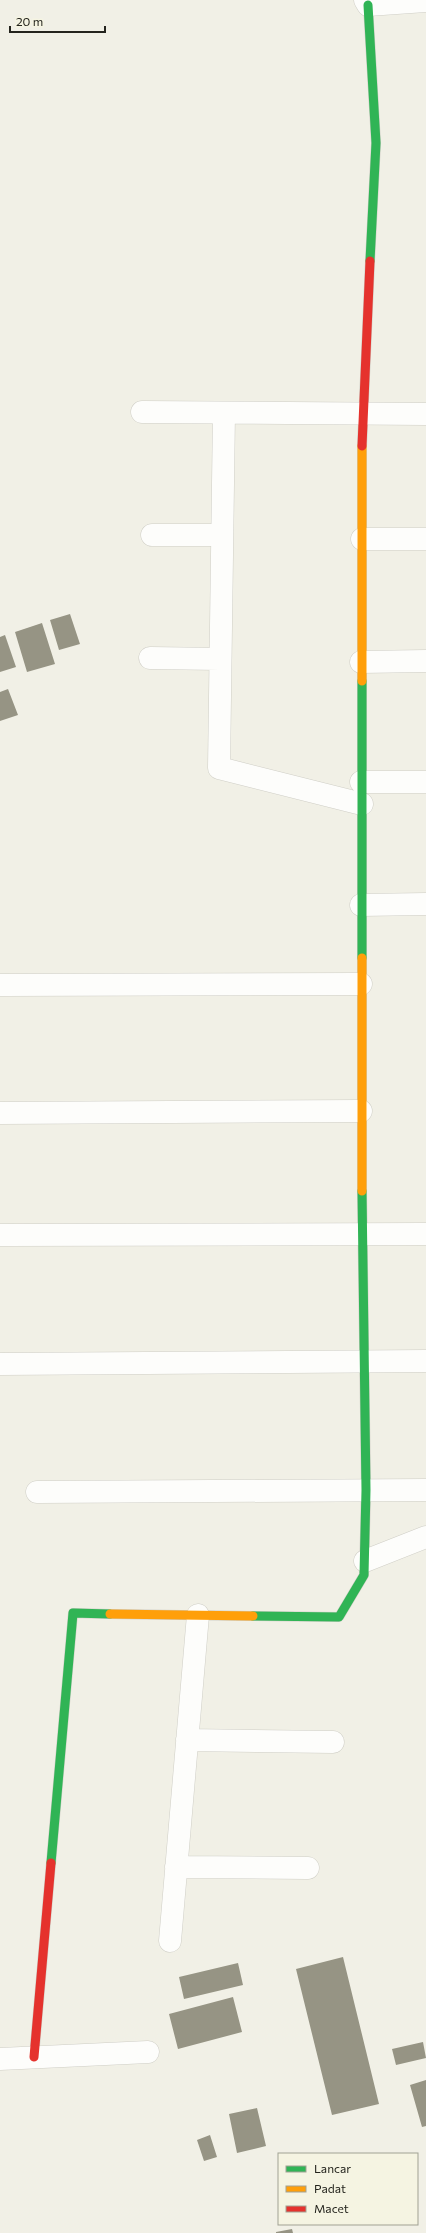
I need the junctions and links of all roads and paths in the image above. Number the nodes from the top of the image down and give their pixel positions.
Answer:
1 (426, 1) edge
2 (366, 2) edge
3 (142, 412) dead end
4 (362, 412) junction
5 (224, 413) junction
6 (426, 414) edge
7 (152, 535) dead end
8 (222, 535) junction
9 (362, 539) junction
10 (426, 539) edge
11 (150, 658) dead end
12 (220, 659) junction
13 (426, 661) edge
14 (361, 662) junction
15 (361, 782) junction
16 (426, 782) edge
17 (362, 804) junction
18 (426, 904) edge
19 (361, 905) junction
20 (361, 984) junction
21 (0, 985) edge
22 (361, 1110) junction
23 (0, 1112) edge
24 (362, 1234) junction
25 (426, 1234) edge
26 (0, 1235) edge
27 (364, 1361) junction
28 (426, 1361) edge
29 (0, 1364) edge
30 (366, 1490) junction
31 (426, 1490) edge
32 (37, 1492) dead end
33 (426, 1537) edge
34 (365, 1561) junction
35 (198, 1615) junction
36 (187, 1740) junction
37 (333, 1742) dead end
38 (176, 1867) junction
39 (308, 1868) dead end
40 (170, 1941) dead end
41 (148, 2052) dead end
42 (34, 2057) junction
43 (0, 2059) edge

1 - 2 street
2 - 4 street
3 - 5 street
4 - 5 street
4 - 6 street
4 - 9 street
5 - 8 street
7 - 8 street
8 - 12 street
9 - 10 street
9 - 14 street
11 - 12 street
12 - 17 street
13 - 14 street
14 - 15 street
15 - 16 street
15 - 17 street
17 - 19 street
18 - 19 street
19 - 20 street
20 - 21 street
20 - 22 street
22 - 23 street
22 - 24 street
24 - 25 street
24 - 26 street
24 - 27 street
27 - 28 street
27 - 29 street
27 - 30 street
30 - 31 street
30 - 32 street
30 - 34 street
33 - 34 street
34 - 35 street
35 - 36 street
35 - 42 street
36 - 37 street
36 - 38 street
38 - 39 street
38 - 40 street
41 - 42 street
42 - 43 street

